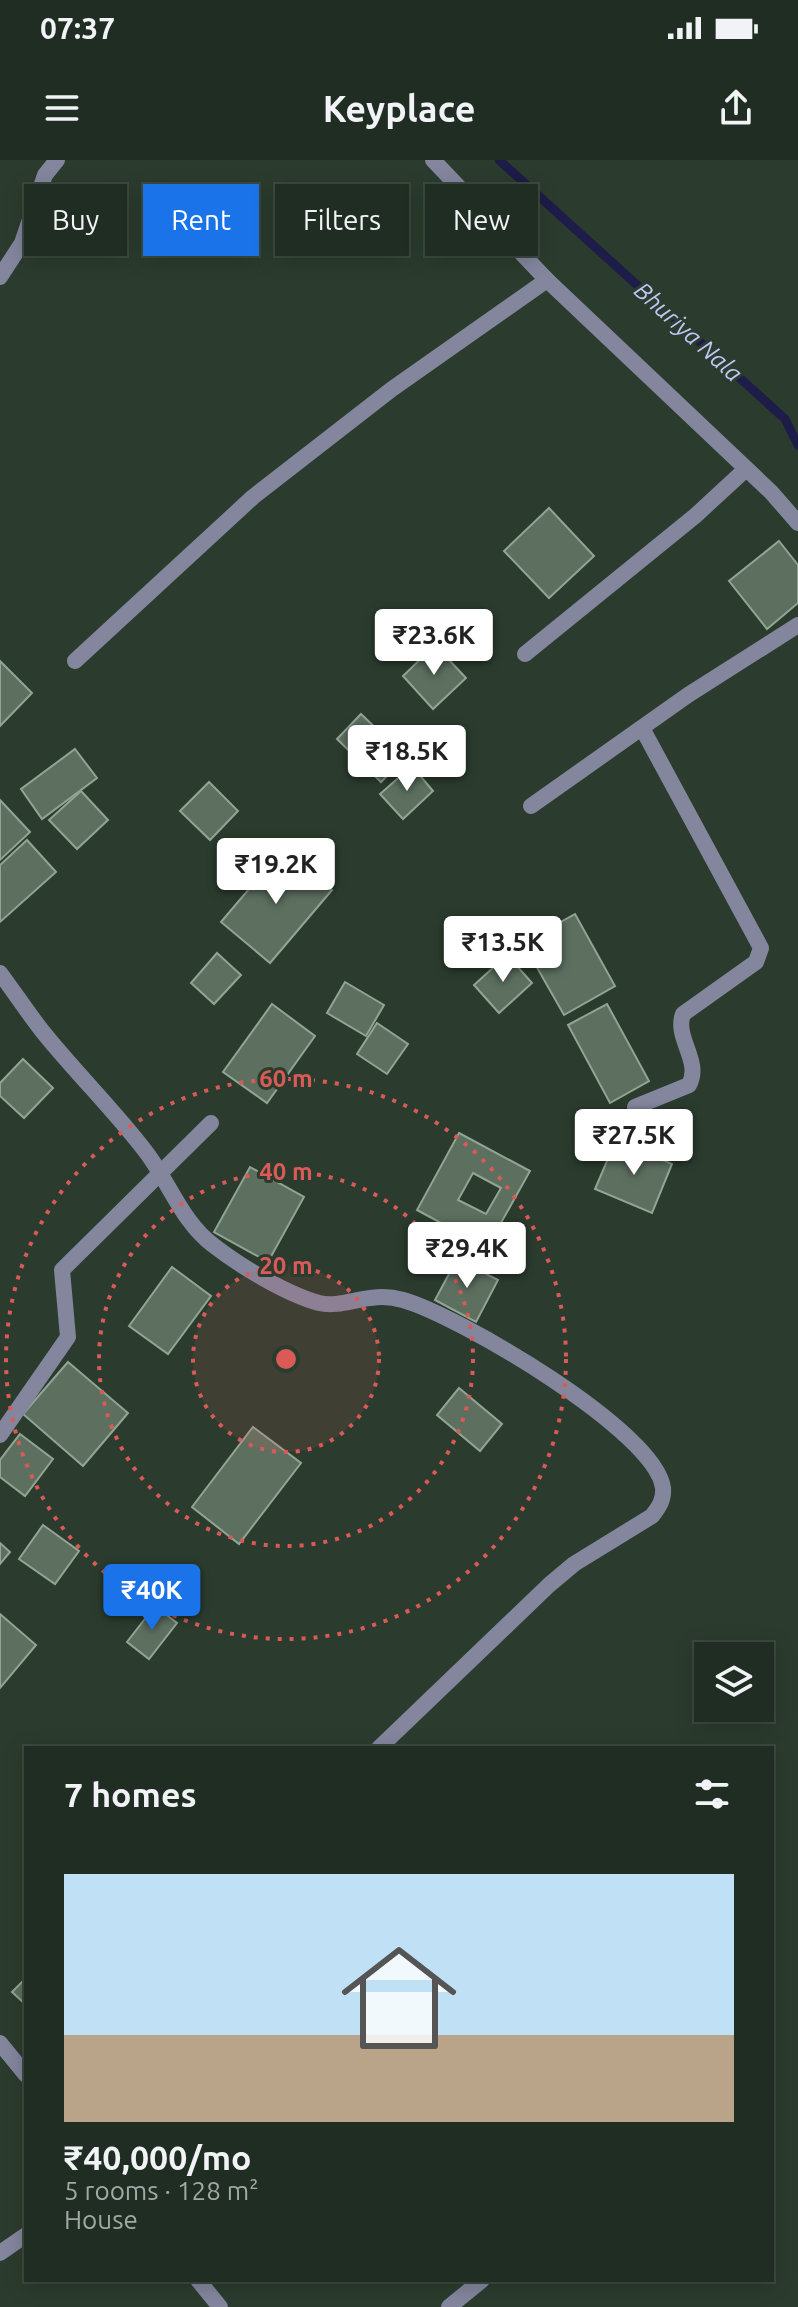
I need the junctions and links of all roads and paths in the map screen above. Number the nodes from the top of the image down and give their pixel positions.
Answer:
1 (57, 160) edge
2 (433, 160) edge
3 (0, 277) edge
4 (547, 280) junction
5 (746, 469) junction
6 (798, 523) edge
7 (798, 625) edge
8 (525, 654) dead end
9 (75, 661) dead end
10 (642, 728) junction
11 (531, 806) dead end
12 (3, 983) edge
13 (635, 1107) dead end
14 (211, 1123) dead end
15 (160, 1173) junction
16 (0, 1435) edge
17 (381, 1746) edge
18 (0, 2043) edge
19 (24, 2073) edge
20 (24, 2236) edge
21 (0, 2253) edge
22 (200, 2282) edge
23 (480, 2282) edge
24 (220, 2307) edge
25 (449, 2307) edge

1 - 3 street
2 - 4 street
4 - 5 street
4 - 9 street
5 - 6 street
5 - 8 street
7 - 10 street
10 - 11 street
10 - 13 street
12 - 15 street
14 - 15 street
15 - 16 street
15 - 17 street
18 - 19 street
20 - 21 street
22 - 24 street
23 - 25 street

